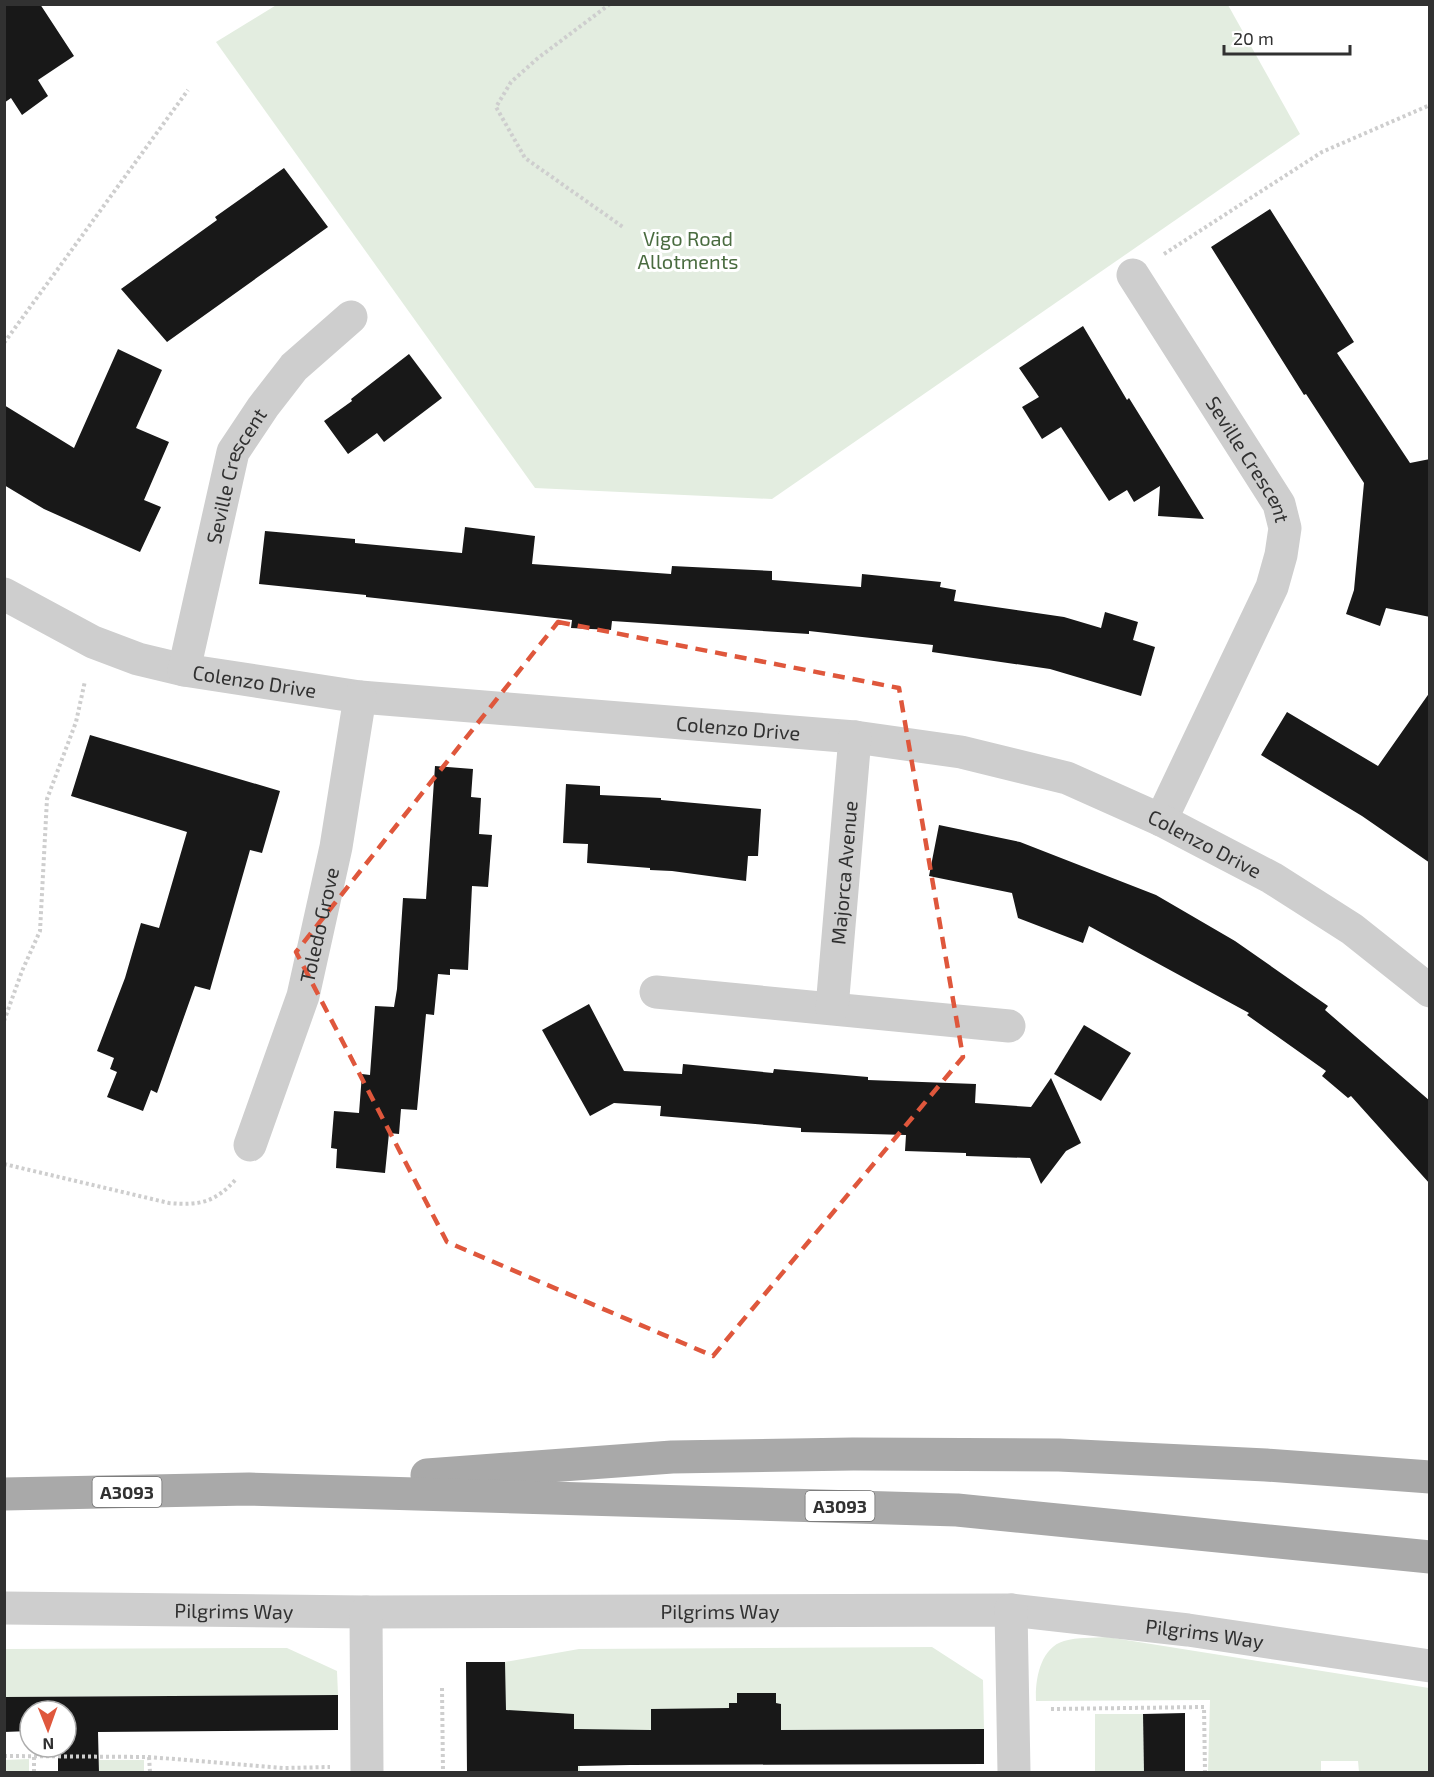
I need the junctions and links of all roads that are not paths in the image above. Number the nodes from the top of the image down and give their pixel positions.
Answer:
1 (1132, 275) road end
2 (351, 317) dead end
3 (4, 594) edge
4 (184, 670) junction
5 (360, 697) junction
6 (855, 737) junction
7 (1161, 820) junction
8 (1430, 991) edge
9 (656, 992) dead end
10 (832, 1008) junction
11 (1009, 1026) dead end
12 (250, 1145) road end
13 (1430, 1477) edge
14 (249, 1489) junction
15 (4, 1494) edge
16 (1430, 1557) edge
17 (4, 1608) edge
18 (1011, 1610) junction
19 (366, 1612) junction
20 (1430, 1666) edge
21 (367, 1770) edge
22 (1014, 1773) edge

1 - 7 street, Seville Crescent
2 - 4 street, Seville Crescent
3 - 4 street, Colenzo Drive
4 - 5 street, Colenzo Drive
5 - 6 street, Colenzo Drive
5 - 12 street, Toledo Grove
6 - 7 street, Colenzo Drive
6 - 10 street, Majorca Avenue
7 - 8 street, Colenzo Drive
9 - 10 street
10 - 11 street
13 - 14 main road, A3093
14 - 15 main road, A3093
14 - 16 main road, A3093
17 - 19 street, Pilgrims Way
18 - 19 street, Pilgrims Way
18 - 20 street, Pilgrims Way
18 - 22 street
19 - 21 street

